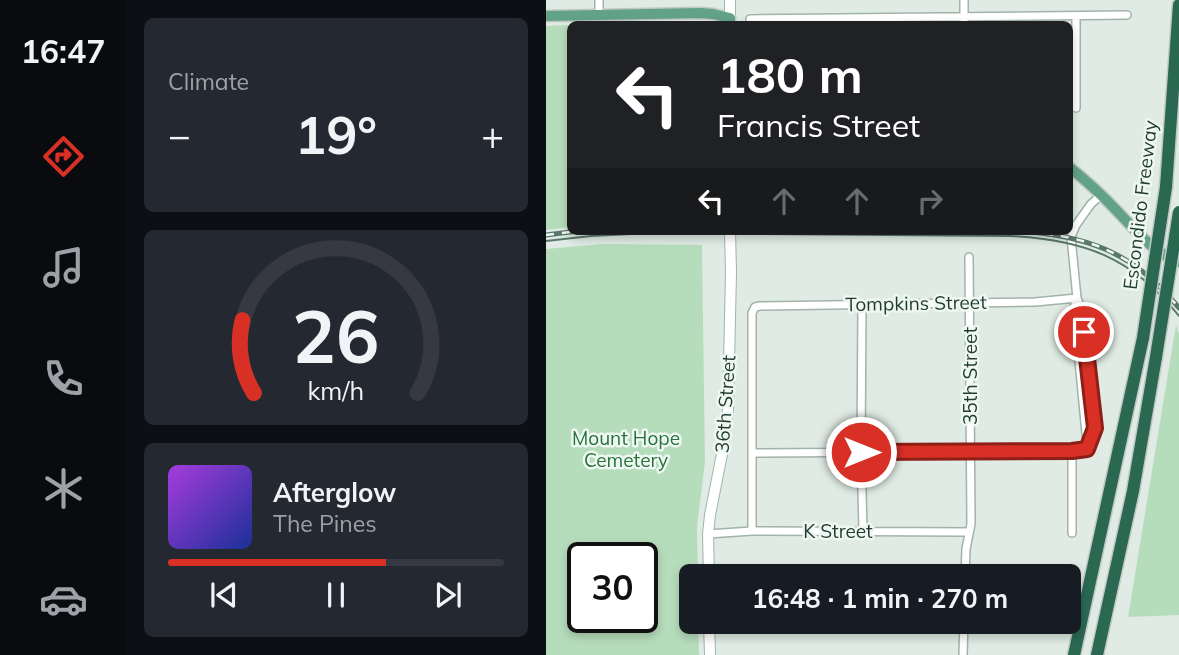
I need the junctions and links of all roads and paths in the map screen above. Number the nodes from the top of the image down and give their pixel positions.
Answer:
1 (599, 0) edge
2 (730, 0) edge
3 (964, 0) edge
4 (1179, 5) edge
5 (599, 15) junction
6 (1127, 15) dead end
7 (546, 16) edge
8 (1076, 16) junction
9 (750, 19) dead end
10 (964, 20) edge
11 (730, 21) edge
12 (820, 21) edge
13 (910, 21) edge
14 (1076, 108) dead end
15 (1073, 170) edge
16 (1101, 195) junction
17 (1179, 212) edge
18 (1073, 232) edge
19 (730, 235) edge
20 (1072, 235) edge
21 (969, 257) dead end
22 (1179, 262) edge
23 (1077, 298) junction
24 (970, 303) junction
25 (862, 304) junction
26 (755, 307) joint
27 (1072, 451) junction
28 (861, 452) junction
29 (971, 452) junction
30 (752, 453) junction
31 (752, 531) junction
32 (863, 531) junction
33 (968, 531) junction
34 (1072, 533) dead end
35 (708, 534) junction
36 (709, 564) edge
37 (965, 564) edge
38 (709, 634) edge
39 (964, 634) edge
40 (710, 655) edge
41 (963, 655) edge
42 (1072, 655) edge
43 (1097, 655) edge

1 - 5 street
2 - 11 main road
3 - 10 street
4 - 42 highway, Escondido Freeway, bridge
5 - 7 main road
5 - 11 main road
6 - 8 street
8 - 10 street
8 - 14 street
9 - 12 street
10 - 13 street
15 - 16 main road
16 - 18 street
16 - 22 main road
17 - 43 highway, Escondido Freeway, bridge
19 - 35 main road, 36th Street, bridge
20 - 23 street
21 - 24 street, 35th Street
23 - 24 street, Tompkins Street
23 - 27 street
24 - 25 street, Tompkins Street
24 - 29 street, 35th Street
25 - 26 street, Tompkins Street
25 - 28 street
26 - 30 street, 36th Street
27 - 29 street
27 - 34 street
28 - 29 street
28 - 30 street
28 - 32 street
29 - 33 street, 35th Street
30 - 31 street, 36th Street
31 - 32 street, K Street
31 - 35 street, K Street
32 - 33 street, K Street
33 - 37 street, 35th Street
35 - 36 main road, 36th Street
38 - 40 main road
39 - 41 street

